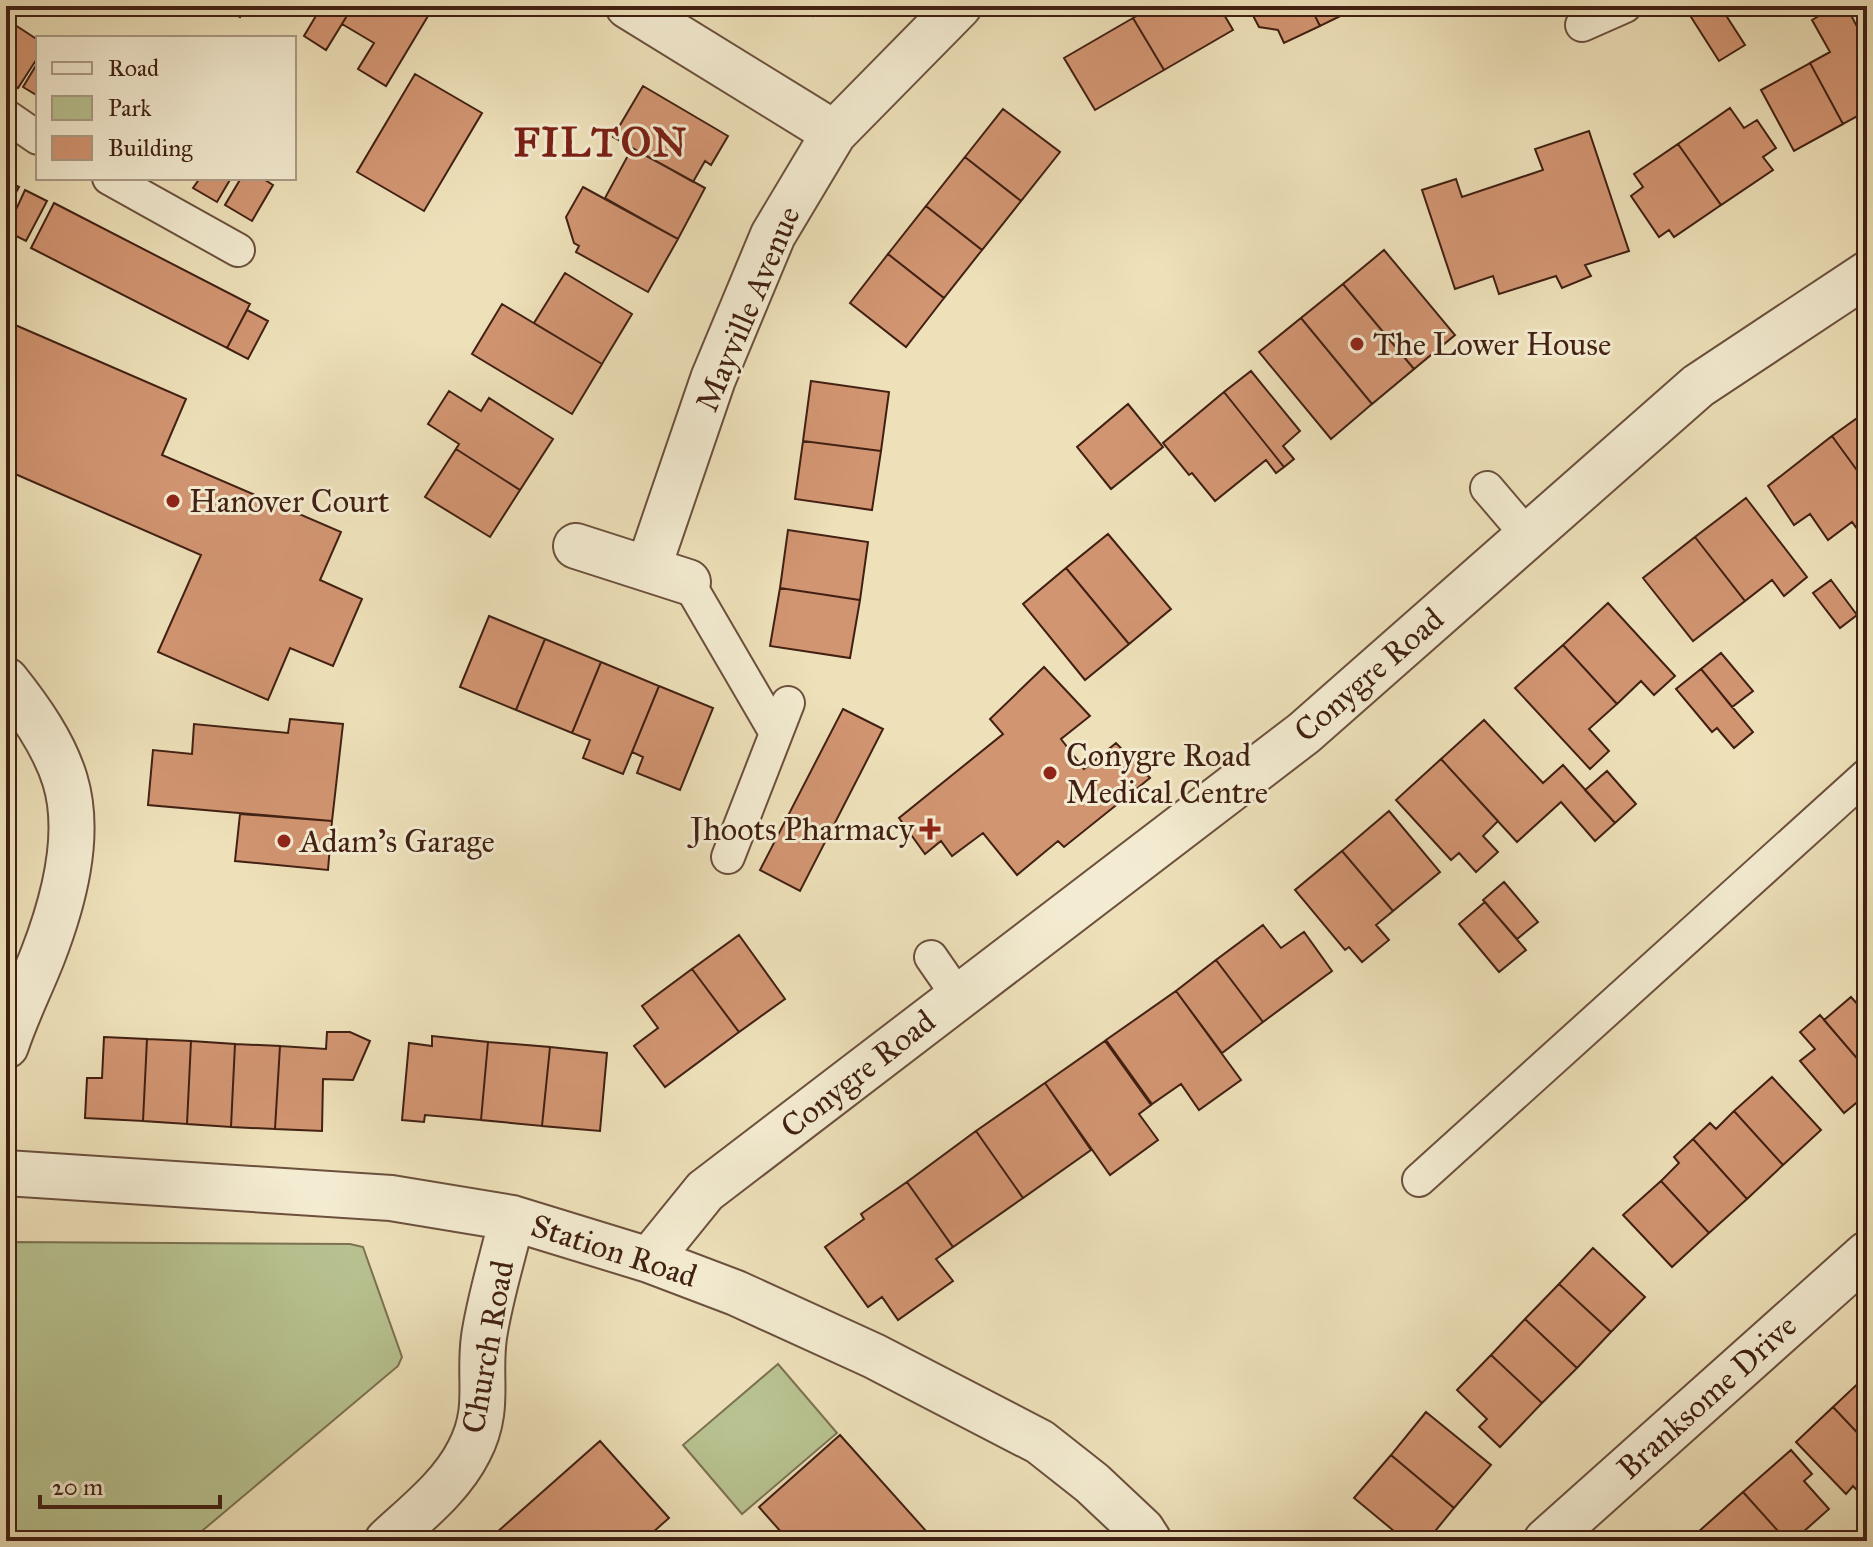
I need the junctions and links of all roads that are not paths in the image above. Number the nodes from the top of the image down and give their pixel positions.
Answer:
1 (628, 6) edge
2 (959, 6) edge
3 (1625, 6) edge
4 (1582, 25) dead end
5 (6, 116) edge
6 (834, 133) junction
7 (36, 137) edge
8 (113, 180) edge
9 (238, 250) dead end
10 (1867, 274) edge
11 (1487, 488) dead end
12 (1528, 536) junction
13 (576, 546) dead end
14 (668, 575) junction
15 (6, 680) edge
16 (788, 703) dead end
17 (776, 733) junction
18 (1867, 775) edge
19 (728, 857) dead end
20 (931, 957) dead end
21 (958, 996) junction
22 (6, 1046) edge
23 (6, 1173) edge
24 (1419, 1180) dead end
25 (512, 1218) junction
26 (1867, 1254) edge
27 (649, 1260) junction
28 (387, 1541) edge
29 (1149, 1541) edge
30 (1546, 1541) edge

1 - 6 street
2 - 6 street, Mayville Avenue
3 - 4 lane
5 - 7 lane
6 - 14 street, Mayville Avenue
8 - 9 lane
10 - 12 street, Conygre Road
11 - 12 lane
12 - 21 street, Conygre Road
13 - 14 street
14 - 17 lane
15 - 22 street
16 - 17 lane
17 - 19 lane
18 - 24 lane
20 - 21 lane
21 - 27 street, Conygre Road
23 - 25 street, Station Road
25 - 27 street, Station Road
25 - 28 street, Church Road
26 - 30 street, Branksome Drive
27 - 29 street, Station Road

